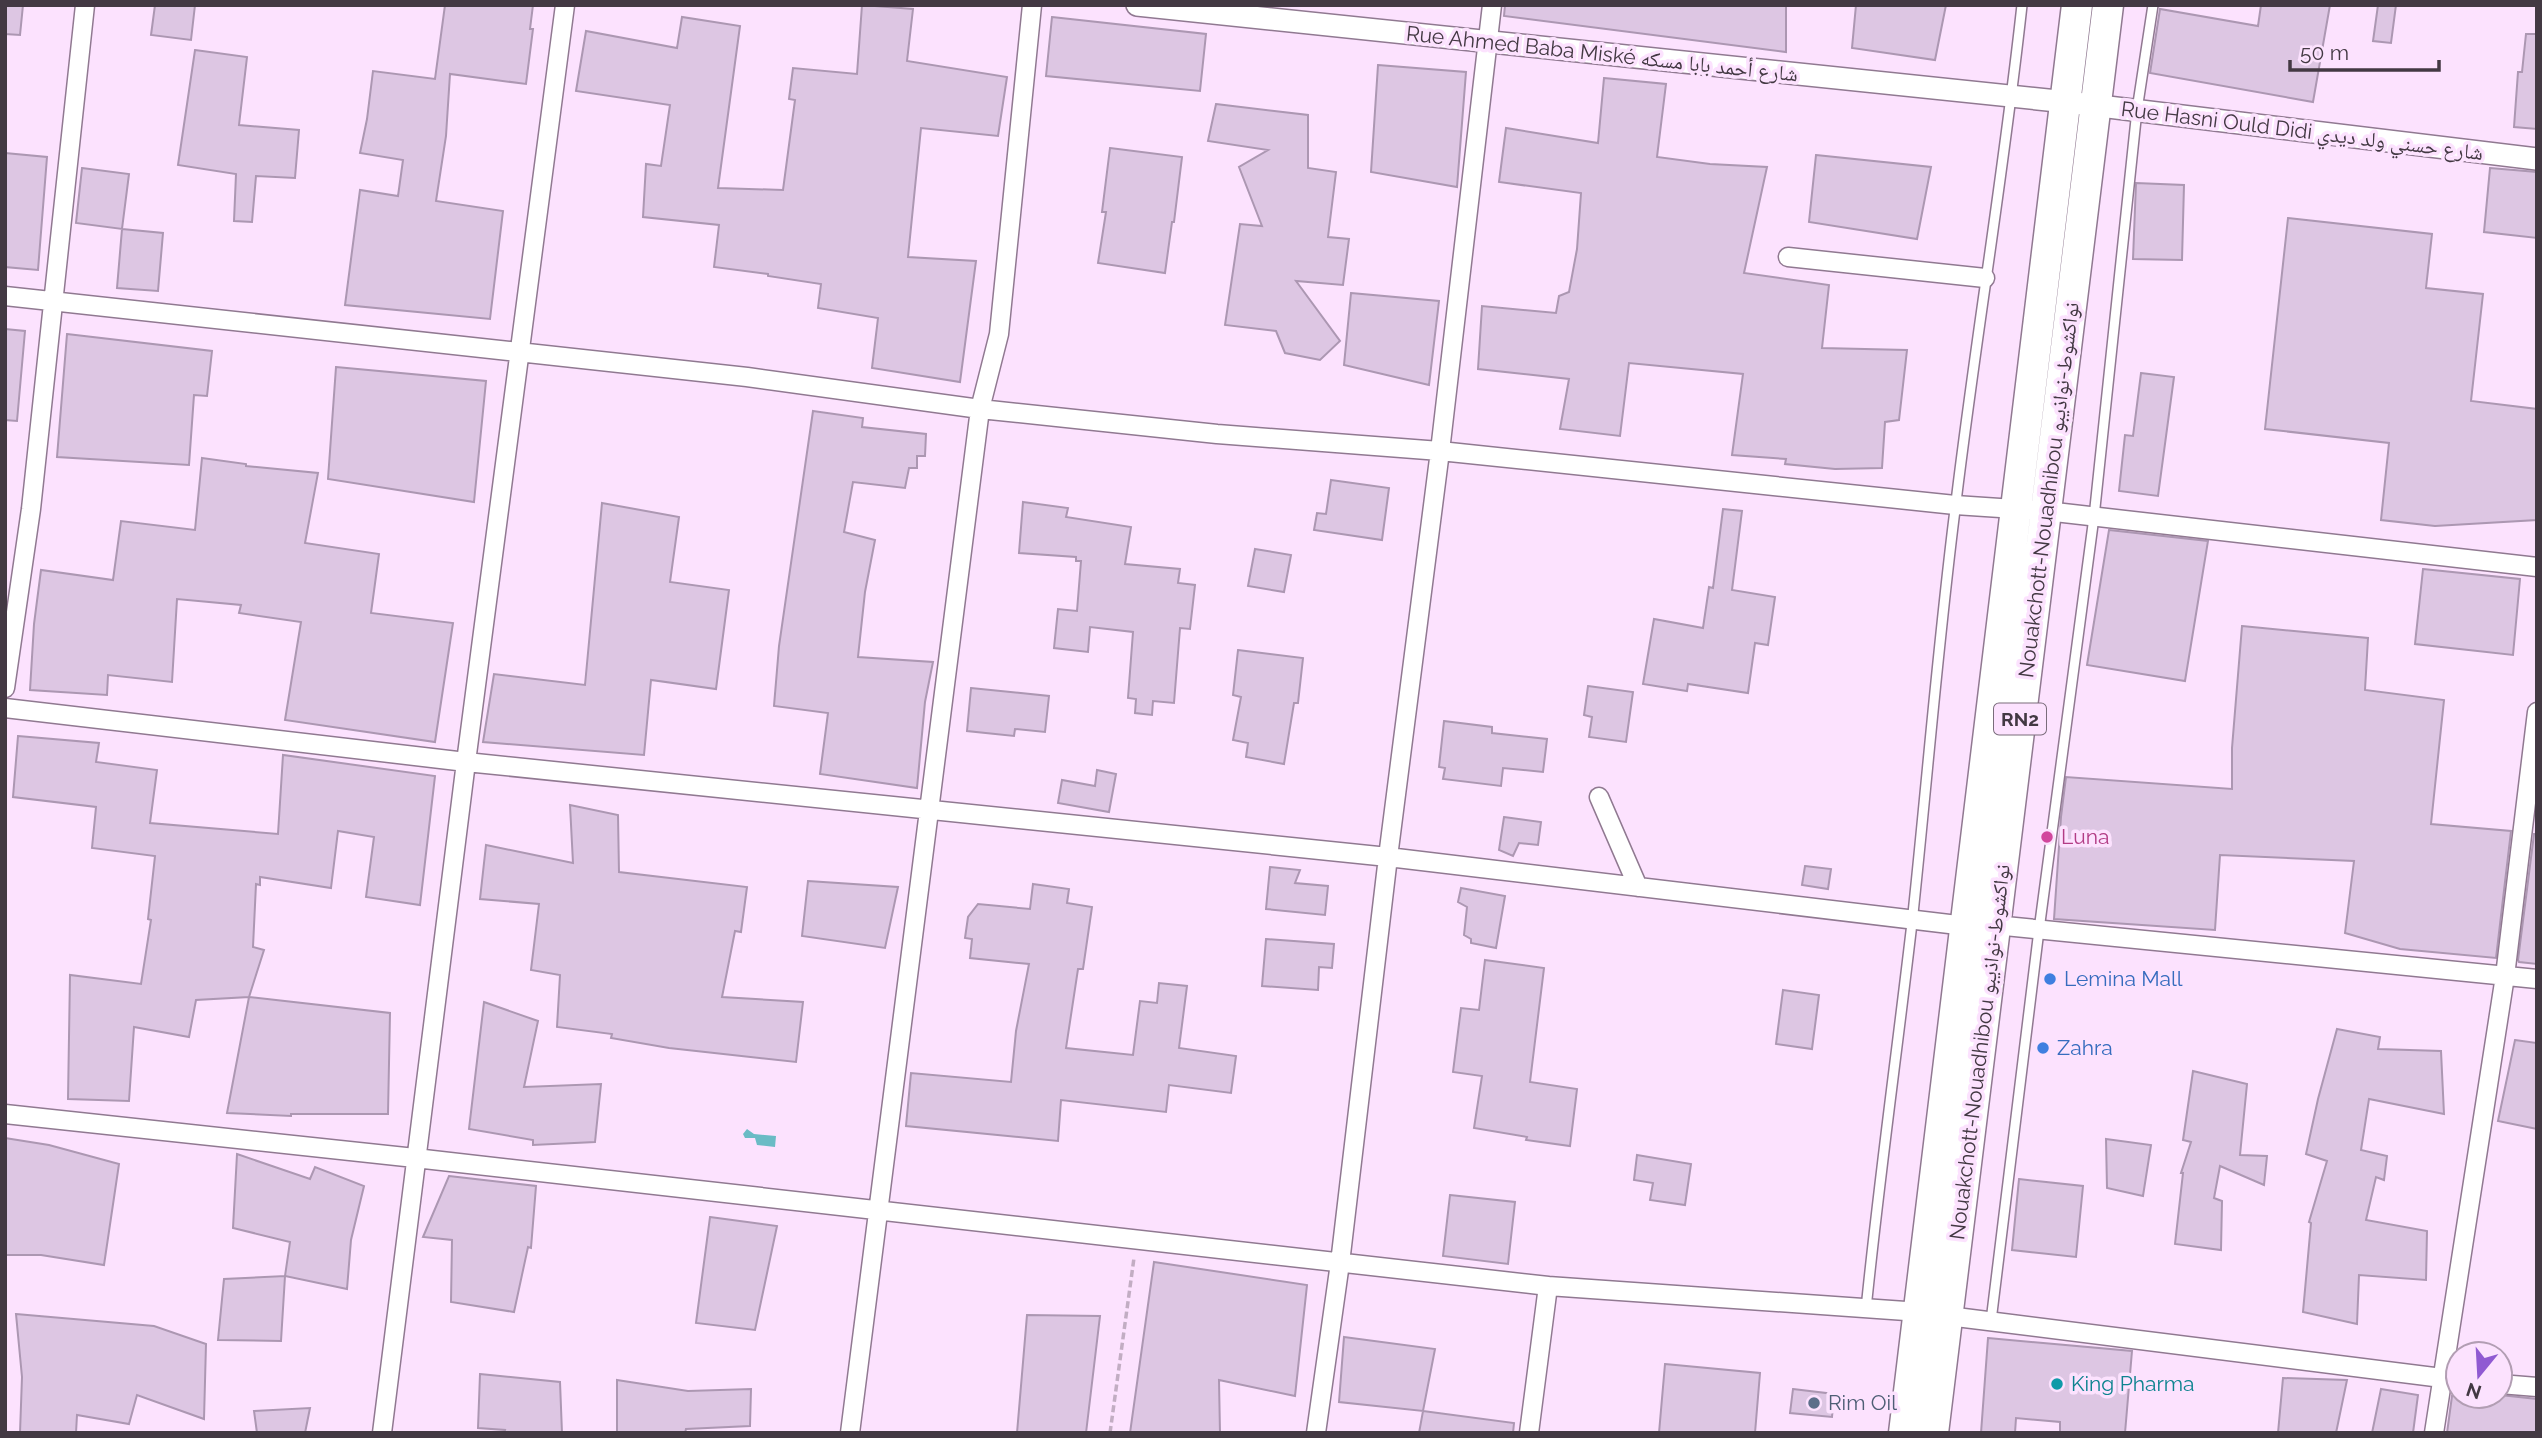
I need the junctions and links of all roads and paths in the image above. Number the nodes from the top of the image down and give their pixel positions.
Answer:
1 (85, 5) edge
2 (565, 5) edge
3 (1032, 5) edge
4 (1137, 5) edge
5 (1492, 5) edge
6 (2022, 5) edge
7 (2077, 5) edge
8 (2108, 5) edge
9 (2153, 5) edge
10 (1489, 42) junction
11 (2012, 98) junction
12 (2067, 102) junction
13 (2096, 106) junction
14 (2137, 110) junction
15 (2537, 159) edge
16 (1787, 257) dead end
17 (1985, 278) junction
18 (5, 296) edge
19 (54, 301) junction
20 (519, 351) junction
21 (980, 409) junction
22 (1440, 452) junction
23 (1955, 505) junction
24 (2016, 509) junction
25 (2046, 511) junction
26 (2094, 517) junction
27 (2537, 567) edge
28 (5, 688) edge
29 (5, 708) edge
30 (2537, 712) edge
31 (466, 762) junction
32 (1600, 797) dead end
33 (928, 808) junction
34 (1388, 857) junction
35 (1638, 887) junction
36 (1912, 920) junction
37 (1981, 926) junction
38 (2039, 930) junction
39 (2505, 976) junction
40 (2537, 979) edge
41 (5, 1114) edge
42 (415, 1158) junction
43 (878, 1211) junction
44 (1136, 1239) junction
45 (1340, 1263) junction
46 (1548, 1286) junction
47 (1866, 1309) junction
48 (1934, 1314) junction
49 (1991, 1321) junction
50 (2454, 1340) edge
51 (2444, 1378) edge
52 (2514, 1385) edge
53 (2537, 1387) edge
54 (2444, 1397) edge
55 (382, 1433) edge
56 (849, 1433) edge
57 (1110, 1433) edge
58 (1316, 1433) edge
59 (1529, 1433) edge
60 (1904, 1433) edge
61 (1933, 1433) edge
62 (2434, 1433) edge

1 - 19 street
2 - 20 street
3 - 21 street
4 - 10 street, Rue Ahmed Baba Miské شارع أحمد بابا مسكه
5 - 10 street
6 - 11 lane
7 - 12 highway, Nouakchott-Nouadhibou نواكشوط-نواذيبو / RN2
8 - 13 highway, Nouakchott-Nouadhibou نواكشوط-نواذيبو / RN2
9 - 14 lane
10 - 11 street, Rue Ahmed Baba Miské شارع أحمد بابا مسكه
10 - 22 street
11 - 12 street, Rue Ahmed Baba Miské شارع أحمد بابا مسكه
11 - 17 lane
12 - 13 street, Rue Hasni Ould Didi شارع حسني ولد ديدي
12 - 24 highway, Nouakchott-Nouadhibou نواكشوط-نواذيبو / RN2
13 - 14 street, Rue Hasni Ould Didi شارع حسني ولد ديدي
13 - 25 highway, Nouakchott-Nouadhibou نواكشوط-نواذيبو / RN2
14 - 15 street, Rue Hasni Ould Didi شارع حسني ولد ديدي
14 - 26 lane
16 - 17 street
17 - 23 lane
18 - 19 street
19 - 20 street
19 - 28 street
20 - 21 street
20 - 31 street
21 - 22 street
21 - 33 street
22 - 23 street
22 - 34 street
23 - 24 street
23 - 36 lane
24 - 25 street
24 - 37 highway, Nouakchott-Nouadhibou نواكشوط-نواذيبو / RN2
25 - 26 street
25 - 37 highway, Nouakchott-Nouadhibou نواكشوط-نواذيبو / RN2
26 - 27 street
26 - 38 lane
29 - 31 street
30 - 39 street
31 - 33 street
31 - 42 street
32 - 35 street
33 - 34 street
33 - 43 street
34 - 35 street
34 - 45 street
35 - 36 street
36 - 37 street
36 - 47 lane
37 - 38 street
37 - 48 highway, Nouakchott-Nouadhibou نواكشوط-نواذيبو / RN2
38 - 39 street
38 - 49 lane
39 - 40 street
39 - 50 street
41 - 42 street
42 - 43 street
42 - 55 street
43 - 44 street
43 - 56 street
44 - 45 street
44 - 57 path
45 - 46 street
45 - 58 street
46 - 47 street
46 - 59 street
47 - 48 street
48 - 49 street
48 - 60 highway, Nouakchott-Nouadhibou نواكشوط-نواذيبو / RN2
48 - 61 highway, Nouakchott-Nouadhibou نواكشوط-نواذيبو / RN2
49 - 51 street
52 - 53 street
54 - 62 street

